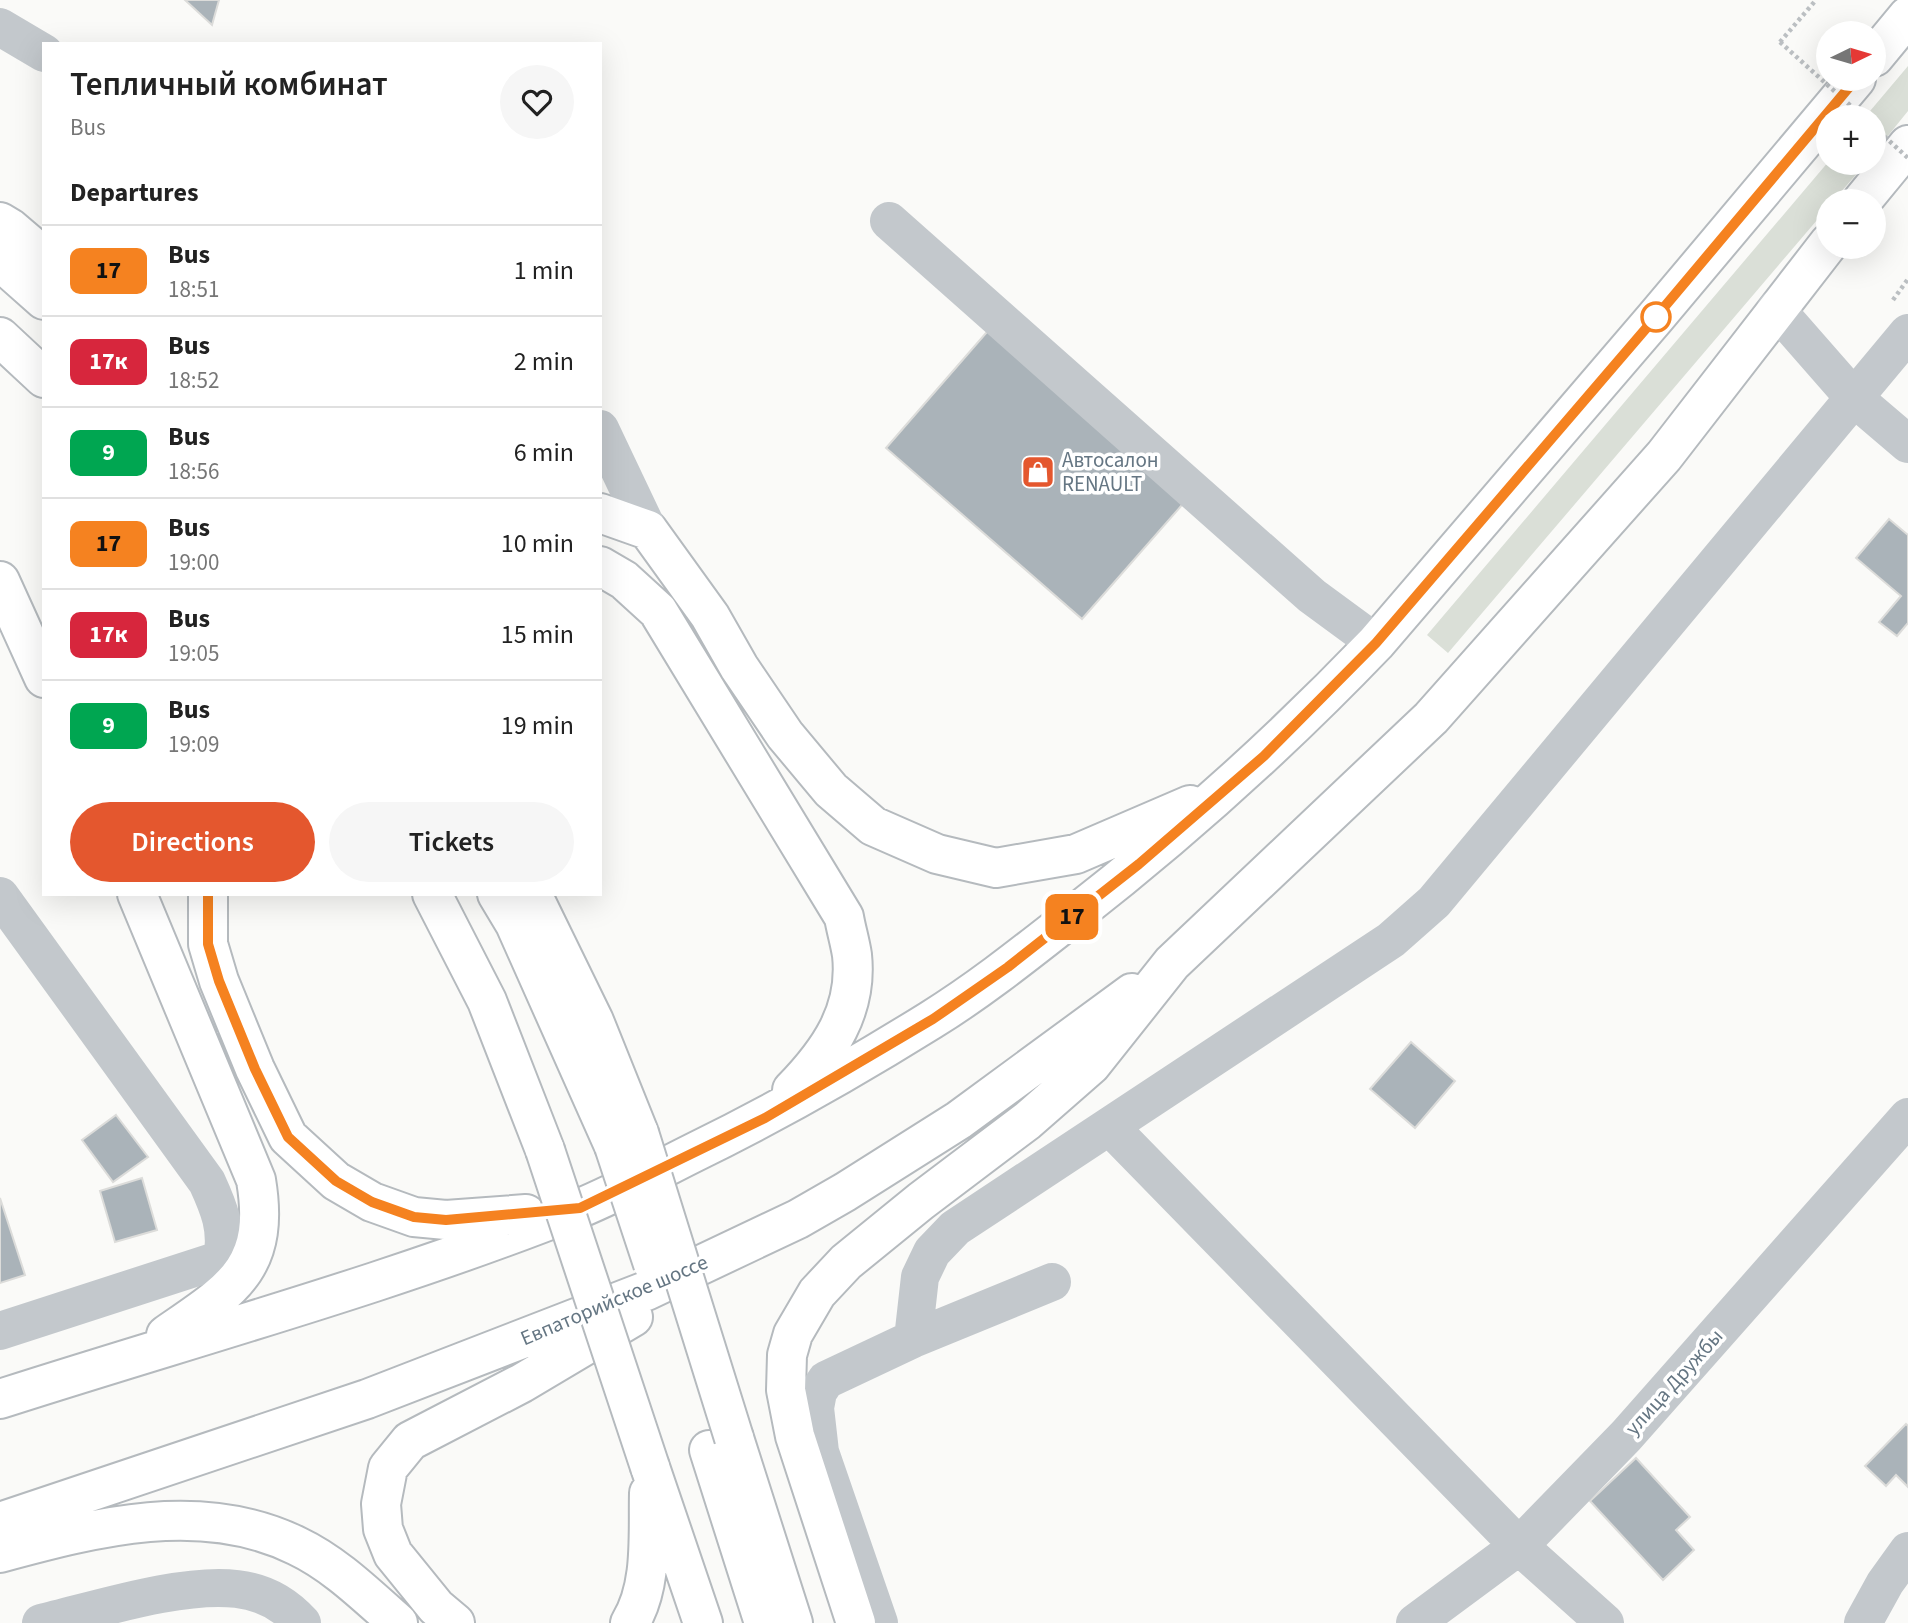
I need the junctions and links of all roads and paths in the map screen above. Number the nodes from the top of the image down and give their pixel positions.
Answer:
1 (1816, 0) edge
2 (1908, 16) edge
3 (0, 27) edge
4 (1886, 43) edge
5 (42, 51) edge
6 (1846, 91) edge
7 (1850, 105) edge
8 (1886, 138) edge
9 (1908, 145) edge
10 (1908, 158) edge
11 (1873, 189) edge
12 (889, 221) dead end
13 (0, 222) edge
14 (42, 255) edge
15 (1816, 259) edge
16 (0, 261) edge
17 (42, 298) edge
18 (1776, 309) junction
19 (1908, 333) edge
20 (0, 337) edge
21 (42, 376) edge
22 (1854, 398) junction
23 (602, 433) edge
24 (1908, 444) edge
25 (602, 514) edge
26 (648, 530) junction
27 (602, 567) edge
28 (0, 581) edge
29 (1376, 643) junction
30 (42, 674) edge
31 (1224, 791) junction
32 (0, 896) edge
33 (138, 896) edge
34 (208, 896) edge
35 (433, 896) edge
36 (499, 896) edge
37 (533, 896) edge
38 (1171, 963) junction
39 (1908, 1117) edge
40 (765, 1118) junction
41 (1110, 1126) junction
42 (627, 1140) junction
43 (580, 1208) junction
44 (797, 1219) junction
45 (1052, 1282) dead end
46 (0, 1331) edge
47 (913, 1339) junction
48 (138, 1354) junction
49 (0, 1399) edge
50 (722, 1444) junction
51 (650, 1467) junction
52 (0, 1522) edge
53 (1519, 1546) junction
54 (1908, 1551) edge
55 (0, 1553) edge
56 (41, 1623) edge
57 (302, 1623) edge
58 (398, 1623) edge
59 (454, 1623) edge
60 (630, 1623) edge
61 (703, 1623) edge
62 (764, 1623) edge
63 (793, 1623) edge
64 (856, 1623) edge
65 (879, 1623) edge
66 (1415, 1623) edge
67 (1605, 1623) edge
68 (1863, 1623) edge

1 - 7 path, bridge
2 - 4 main road
3 - 5 street
6 - 29 main road
8 - 10 path, bridge
9 - 11 main road
12 - 29 street
13 - 14 main road
15 - 18 main road
16 - 17 main road
18 - 22 street
18 - 38 main road
19 - 22 street
20 - 21 main road
22 - 24 street
22 - 41 street
23 - 26 street
25 - 26 main road
26 - 31 main road
27 - 40 main road
28 - 30 main road
29 - 31 main road
31 - 40 main road
32 - 46 street
33 - 48 main road
34 - 43 main road
35 - 51 main road, bridge
36 - 42 main road
37 - 42 main road
38 - 44 main road, Евпаторийское шоссе
38 - 64 main road
39 - 53 street, улица Дружбы
40 - 43 main road
41 - 47 street
41 - 53 street
42 - 50 main road, bridge
43 - 48 main road
44 - 52 main road, Евпаторийское шоссе
44 - 59 main road
45 - 47 street
47 - 65 street
48 - 49 main road
50 - 62 main road
50 - 63 main road
51 - 60 main road
51 - 61 main road
53 - 66 street, улица Дружбы
53 - 67 street
54 - 68 street
55 - 58 main road
56 - 57 street

